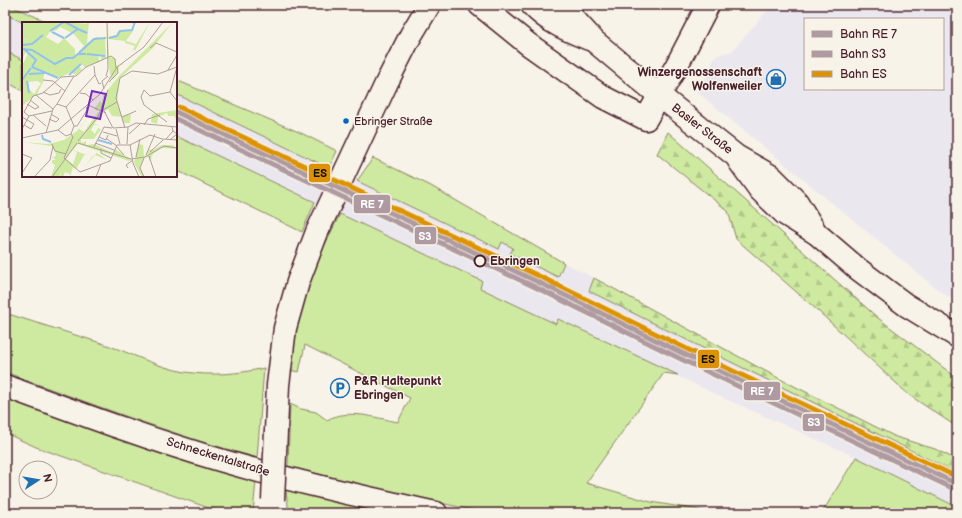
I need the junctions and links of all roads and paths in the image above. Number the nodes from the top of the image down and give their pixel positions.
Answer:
1 (429, 5) edge
2 (480, 5) edge
3 (532, 5) edge
4 (561, 5) edge
5 (708, 5) edge
6 (594, 41) junction
7 (660, 96) junction
8 (957, 336) edge
9 (5, 386) edge
10 (273, 506) edge
11 (436, 513) edge

1 - 10 main road, bridge
2 - 7 main road
3 - 6 main road, Basler Straße
4 - 6 main road, Basler Straße
5 - 7 main road
6 - 7 main road, Basler Straße
7 - 8 main road, Basler Straße
9 - 11 main road, Schneckentalstraße

